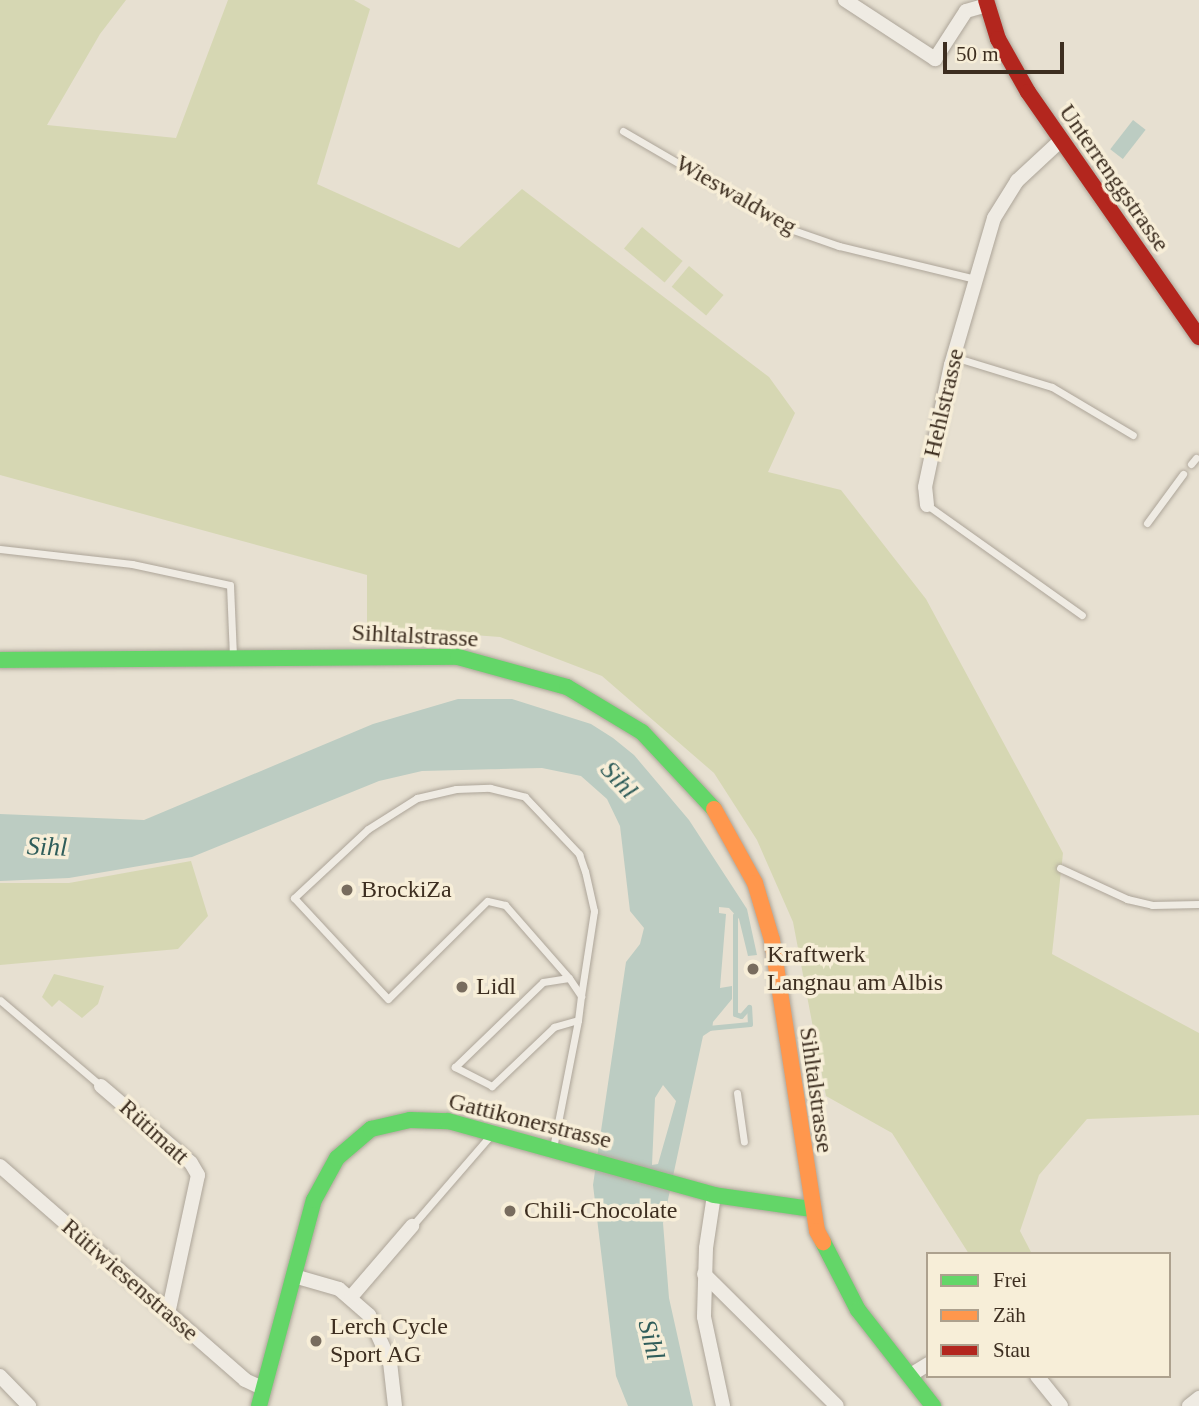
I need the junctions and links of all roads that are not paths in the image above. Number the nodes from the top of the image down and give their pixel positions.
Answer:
1 (845, 0) edge
2 (986, 2) edge
3 (624, 131) dead end
4 (1060, 141) junction
5 (975, 279) junction
6 (1199, 337) edge
7 (954, 357) junction
8 (1133, 435) dead end
9 (1183, 474) dead end
10 (927, 505) joint
11 (1147, 523) dead end
12 (0, 549) edge
13 (1082, 615) dead end
14 (233, 657) junction
15 (0, 660) edge
16 (1060, 867) dead end
17 (1199, 904) edge
18 (569, 978) junction
19 (581, 996) junction
20 (0, 1000) edge
21 (578, 1020) junction
22 (101, 1086) joint
23 (737, 1093) dead end
24 (493, 1131) junction
25 (744, 1142) dead end
26 (553, 1148) junction
27 (0, 1166) edge
28 (714, 1195) junction
29 (811, 1209) junction
30 (412, 1226) joint
31 (704, 1273) junction
32 (295, 1276) junction
33 (351, 1297) junction
34 (168, 1314) junction
35 (926, 1365) edge
36 (0, 1376) edge
37 (909, 1376) junction
38 (1039, 1378) edge
39 (264, 1389) junction
40 (1199, 1398) edge
41 (29, 1406) edge
42 (260, 1406) edge
43 (396, 1406) edge
44 (723, 1406) edge
45 (837, 1406) edge
46 (933, 1406) edge
47 (1061, 1406) edge
48 (1189, 1406) edge

1 - 2 street
2 - 4 main road, Unterrenggstrasse
3 - 5 lane, Wieswaldweg
4 - 5 street, Hehlstrasse
4 - 6 main road, Unterrenggstrasse
5 - 7 street, Hehlstrasse
7 - 8 lane
7 - 10 street, Hehlstrasse
9 - 11 lane
10 - 13 lane, Hehlstrasse
12 - 14 lane
14 - 15 main road, Sihltalstrasse
14 - 29 main road, Sihltalstrasse
16 - 17 lane
18 - 19 lane
18 - 19 lane
18 - 21 lane
19 - 21 lane
20 - 22 lane, Rütimatt
21 - 26 lane
22 - 34 street, Rütimatt
23 - 25 lane
24 - 26 main road, Gattikonerstrasse
24 - 30 lane
24 - 32 main road, Gattikonerstrasse
26 - 28 main road, Gattikonerstrasse
27 - 34 street, Rütiwiesenstrasse
28 - 29 main road, Gattikonerstrasse
28 - 31 street
29 - 37 main road, Sihltalstrasse
30 - 33 street
31 - 44 street
31 - 45 street
32 - 33 street
32 - 39 main road, Gattikonerstrasse
33 - 43 street
34 - 39 street, Rütiwiesenstrasse
35 - 37 street
36 - 41 street
37 - 46 main road, Sihltalstrasse
38 - 47 street
39 - 42 main road, Gattikonerstrasse
40 - 48 street

